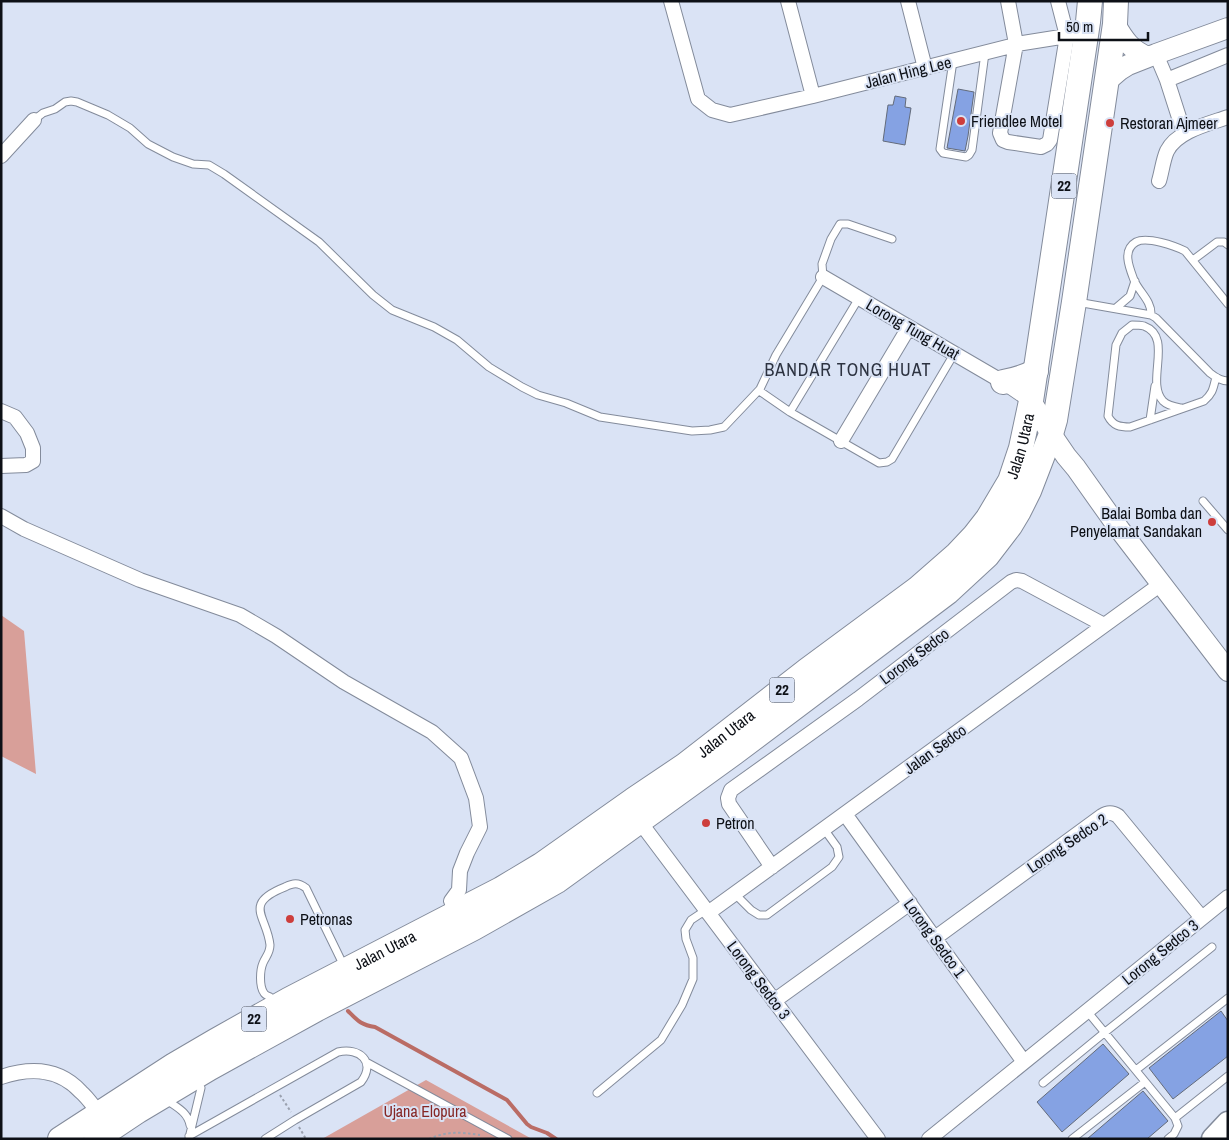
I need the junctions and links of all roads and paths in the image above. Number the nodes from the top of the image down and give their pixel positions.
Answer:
1 (671, 1) edge
2 (788, 1) edge
3 (908, 1) edge
4 (1008, 1) edge
5 (1058, 1) edge
6 (1090, 1) edge
7 (1115, 13) edge
8 (1228, 28) edge
9 (1077, 36) junction
10 (1016, 44) junction
11 (985, 52) junction
12 (1152, 55) junction
13 (1228, 55) edge
14 (953, 61) junction
15 (926, 68) junction
16 (1167, 80) junction
17 (1106, 82) junction
18 (813, 96) junction
19 (1228, 117) edge
20 (34, 120) joint
21 (1184, 133) junction
22 (1, 156) edge
23 (1159, 181) dead end
24 (892, 238) dead end
25 (1228, 245) edge
26 (1193, 260) junction
27 (822, 277) junction
28 (1135, 281) junction
29 (859, 298) junction
30 (1074, 302) junction
31 (1228, 304) edge
32 (1116, 308) junction
33 (1151, 315) junction
34 (909, 328) junction
35 (954, 354) junction
36 (1036, 371) junction
37 (1216, 377) junction
38 (1228, 381) edge
39 (1003, 382) junction
40 (1156, 383) junction
41 (760, 388) junction
42 (1031, 400) junction
43 (1181, 408) junction
44 (1, 411) edge
45 (790, 412) junction
46 (1150, 420) junction
47 (1056, 431) junction
48 (841, 442) junction
49 (1, 466) edge
50 (1203, 501) dead end
51 (1, 516) edge
52 (1228, 530) edge
53 (1156, 577) junction
54 (1104, 625) junction
55 (1224, 658) edge
56 (845, 814) junction
57 (640, 822) junction
58 (824, 829) junction
59 (599, 851) junction
60 (772, 867) junction
61 (735, 894) junction
62 (1228, 897) edge
63 (910, 903) junction
64 (453, 907) junction
65 (707, 911) junction
66 (1202, 918) junction
67 (935, 938) junction
68 (1212, 947) dead end
69 (341, 960) junction
70 (270, 997) junction
71 (1228, 998) edge
72 (774, 1000) junction
73 (317, 1009) junction
74 (1087, 1011) junction
75 (1104, 1033) junction
76 (366, 1062) junction
77 (1024, 1062) junction
78 (166, 1070) junction
79 (1136, 1070) junction
80 (1228, 1076) edge
81 (1, 1077) edge
82 (1145, 1082) junction
83 (1044, 1083) dead end
84 (201, 1088) junction
85 (597, 1093) dead end
86 (171, 1103) junction
87 (138, 1111) junction
88 (1175, 1118) junction
89 (1228, 1123) edge
90 (191, 1128) junction
91 (100, 1131) edge
92 (189, 1137) edge
93 (60, 1139) edge
94 (265, 1139) edge
95 (429, 1139) edge
96 (486, 1139) edge
97 (508, 1139) edge
98 (878, 1139) edge
99 (929, 1139) edge
100 (1072, 1139) edge
101 (1168, 1139) edge
102 (1213, 1139) edge

1 - 18 street, Jalan Hing Lee
2 - 18 street
3 - 15 street
4 - 10 street
5 - 9 street
6 - 9 highway, Jalan Utara / 22
7 - 12 main road
7 - 17 highway, 22
8 - 12 main road
9 - 10 street, Jalan Hing Lee
9 - 10 street
9 - 36 highway, Jalan Utara / 22
10 - 11 street, Jalan Hing Lee
11 - 14 street, Jalan Hing Lee
11 - 14 lane
12 - 16 street
12 - 17 main road
13 - 16 street
14 - 15 street, Jalan Hing Lee
15 - 18 street, Jalan Hing Lee
16 - 21 street
17 - 30 highway, 22
19 - 21 street
20 - 22 street
20 - 41 lane
21 - 23 street
24 - 27 lane
25 - 26 lane
26 - 28 lane
26 - 31 lane
27 - 29 street, Lorong Tung Huat
27 - 41 lane
28 - 32 lane
28 - 33 lane
29 - 34 street, Lorong Tung Huat
29 - 45 lane
30 - 32 lane
30 - 47 highway, Jalan Utara
32 - 33 lane
33 - 37 lane
34 - 35 street, Lorong Tung Huat
34 - 48 street
35 - 39 street, Lorong Tung Huat
35 - 48 lane
36 - 39 highway
36 - 42 highway, Jalan Utara / 22
37 - 38 lane
37 - 43 lane
39 - 42 street, Lorong Tung Huat
40 - 43 lane
40 - 46 lane
40 - 46 lane
41 - 45 lane
42 - 47 main road
42 - 64 highway, Jalan Utara / 22
43 - 46 lane
44 - 49 street
45 - 48 lane
47 - 53 main road
47 - 57 highway, Jalan Utara / 22
50 - 52 lane
51 - 64 street
53 - 54 street, Jalan Sedco
53 - 55 main road
54 - 56 street, Jalan Sedco
54 - 60 street, Lorong Sedco
56 - 58 street, Jalan Sedco
56 - 63 street, Lorong Sedco 1
57 - 59 highway, Jalan Utara / 22
57 - 65 street, Lorong Sedco 3
58 - 60 street, Jalan Sedco
58 - 61 lane
59 - 64 highway
59 - 73 highway, Jalan Utara / 22
60 - 61 street, Jalan Sedco
61 - 65 street, Jalan Sedco
62 - 66 street, Lorong Sedco 3
63 - 67 street, Lorong Sedco 1
63 - 72 street
64 - 69 highway
64 - 78 highway, Jalan Utara / 22
65 - 72 street, Lorong Sedco 3
65 - 85 lane
66 - 67 street, Lorong Sedco 2
66 - 74 street, Lorong Sedco 3
67 - 77 street, Lorong Sedco 1
68 - 75 lane
69 - 70 highway
69 - 70 lane
70 - 78 highway
71 - 79 lane
72 - 98 street, Lorong Sedco 3
73 - 78 highway
73 - 84 highway
73 - 87 highway, Jalan Utara / 22
74 - 75 lane
74 - 77 street, Lorong Sedco 3
75 - 79 lane
75 - 83 lane
76 - 92 lane
76 - 94 lane
76 - 97 lane
77 - 99 street, Lorong Sedco 3
78 - 91 highway, Jalan Utara / 22
79 - 82 lane
80 - 88 lane
81 - 91 street
82 - 88 lane
82 - 100 lane
84 - 86 highway
84 - 90 lane
86 - 87 highway
86 - 90 lane
87 - 91 highway, Jalan Utara / 22
88 - 101 lane
89 - 102 main road
90 - 92 lane
91 - 93 highway, Jalan Utara / 22
95 - 96 path

